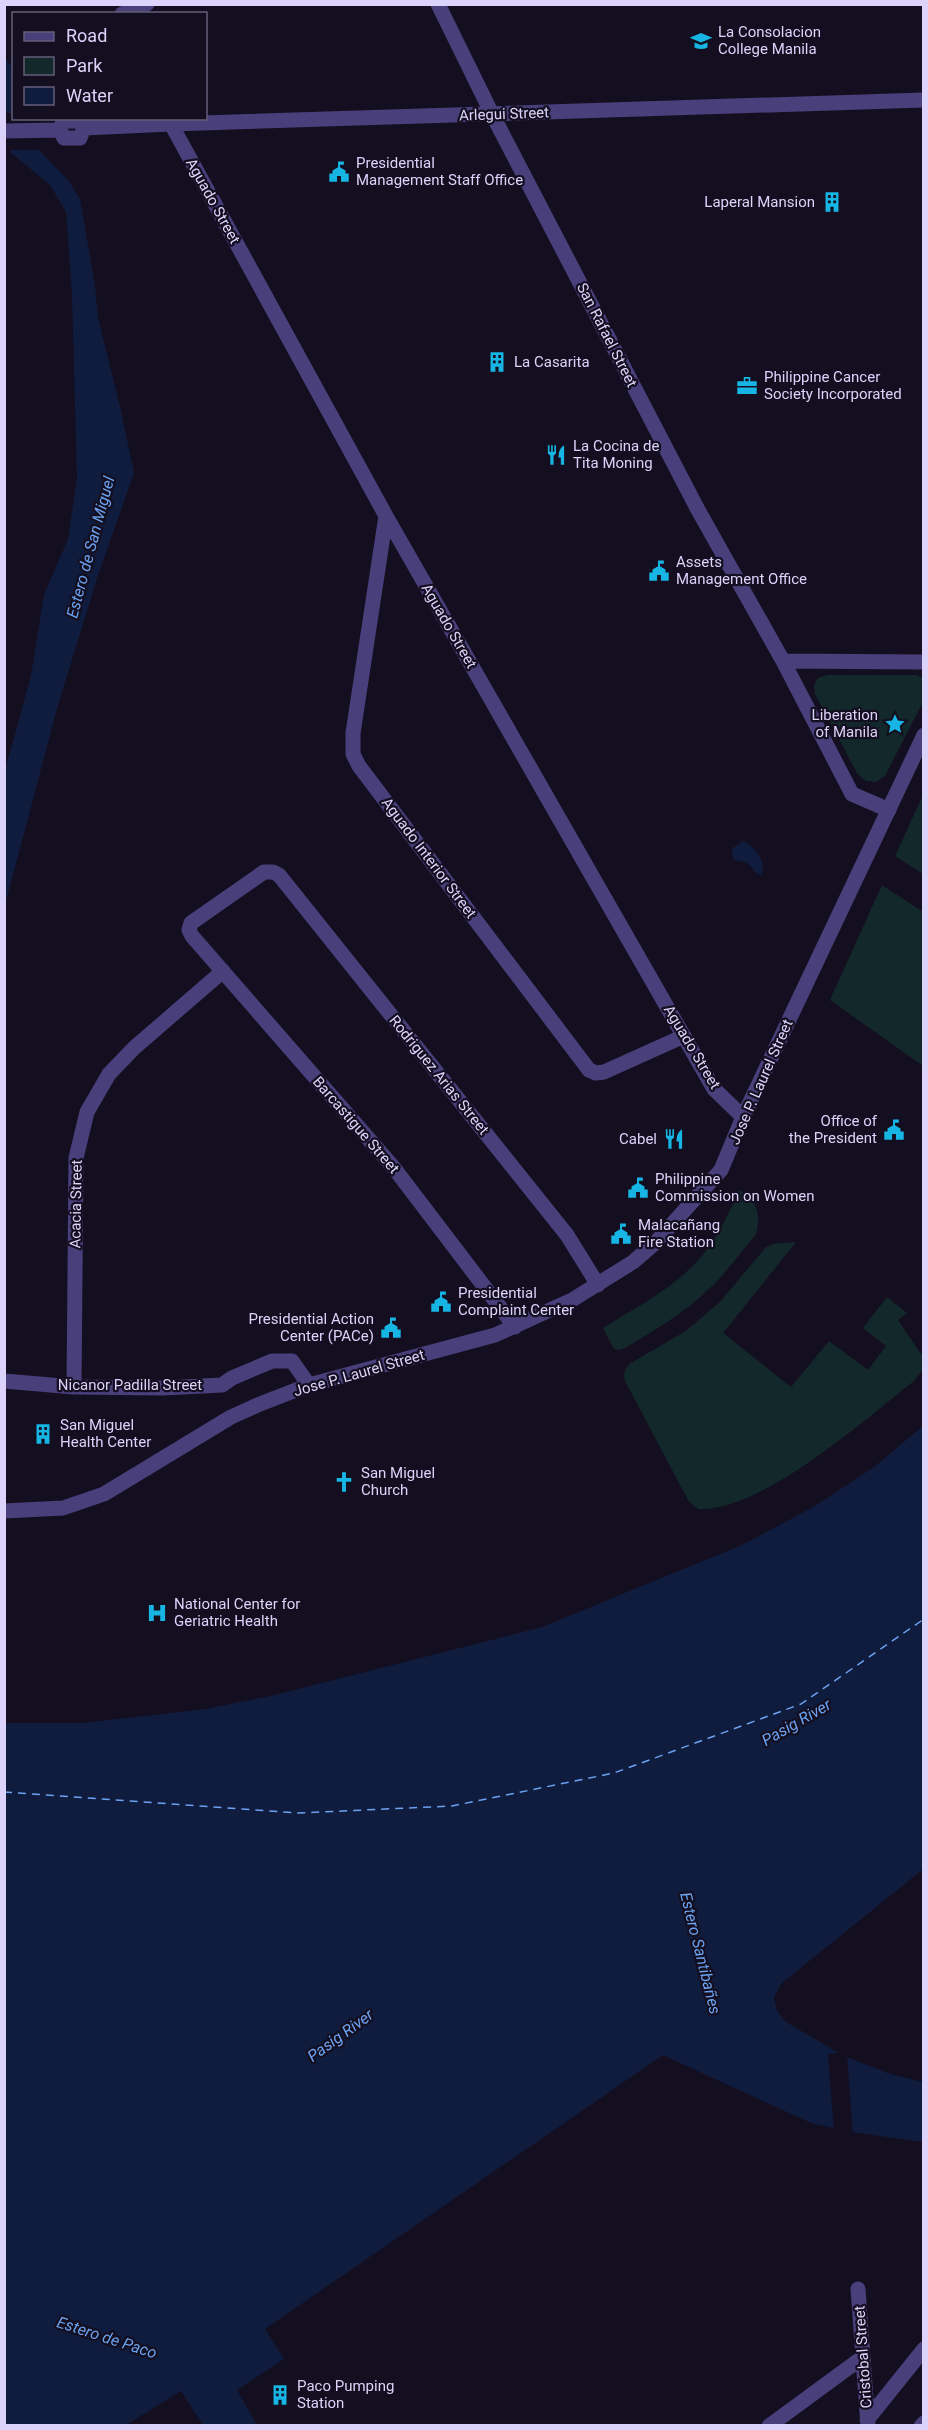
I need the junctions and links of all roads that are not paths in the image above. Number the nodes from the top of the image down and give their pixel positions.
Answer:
1 (147, 4) edge
2 (438, 4) edge
3 (127, 12) edge
4 (924, 100) edge
5 (492, 114) junction
6 (171, 124) junction
7 (92, 125) edge
8 (4, 131) edge
9 (386, 516) junction
10 (783, 661) junction
11 (924, 662) edge
12 (924, 735) edge
13 (888, 810) junction
14 (189, 930) joint
15 (223, 971) junction
16 (684, 1036) junction
17 (743, 1117) junction
18 (597, 1285) junction
19 (515, 1327) junction
20 (4, 1382) edge
21 (309, 1385) junction
22 (74, 1387) junction
23 (4, 1511) edge
24 (858, 2289) dead end
25 (924, 2349) edge
26 (863, 2357) junction
27 (867, 2423) edge
28 (769, 2426) edge

1 - 3 street
2 - 5 street, San Rafael Street
4 - 5 street, Arlegui Street
5 - 6 street, Arlegui Street
5 - 10 street, San Rafael Street
6 - 7 street, Arlegui Street
6 - 9 street, Aguado Street
7 - 8 street, Arlegui Street
9 - 16 street, Aguado Street
9 - 16 street, Aguado Interior Street
10 - 11 street
10 - 13 street, San Rafael Street
12 - 13 street, Jose P. Laurel Street
13 - 17 street, Jose P. Laurel Street
14 - 15 street, Barcastigue Street
14 - 18 street, Rodriguez Arias Street
15 - 19 street, Barcastigue Street
15 - 22 street, Acacia Street
16 - 17 street, Aguado Street
17 - 18 street, Jose P. Laurel Street
18 - 19 street, Jose P. Laurel Street
19 - 21 street, Jose P. Laurel Street
20 - 22 street, Nicanor Padilla Street
21 - 22 street, Nicanor Padilla Street
21 - 23 street, Jose P. Laurel Street
24 - 26 street, Cristobal Street
25 - 27 street
26 - 27 street, Cristobal Street
26 - 28 street

